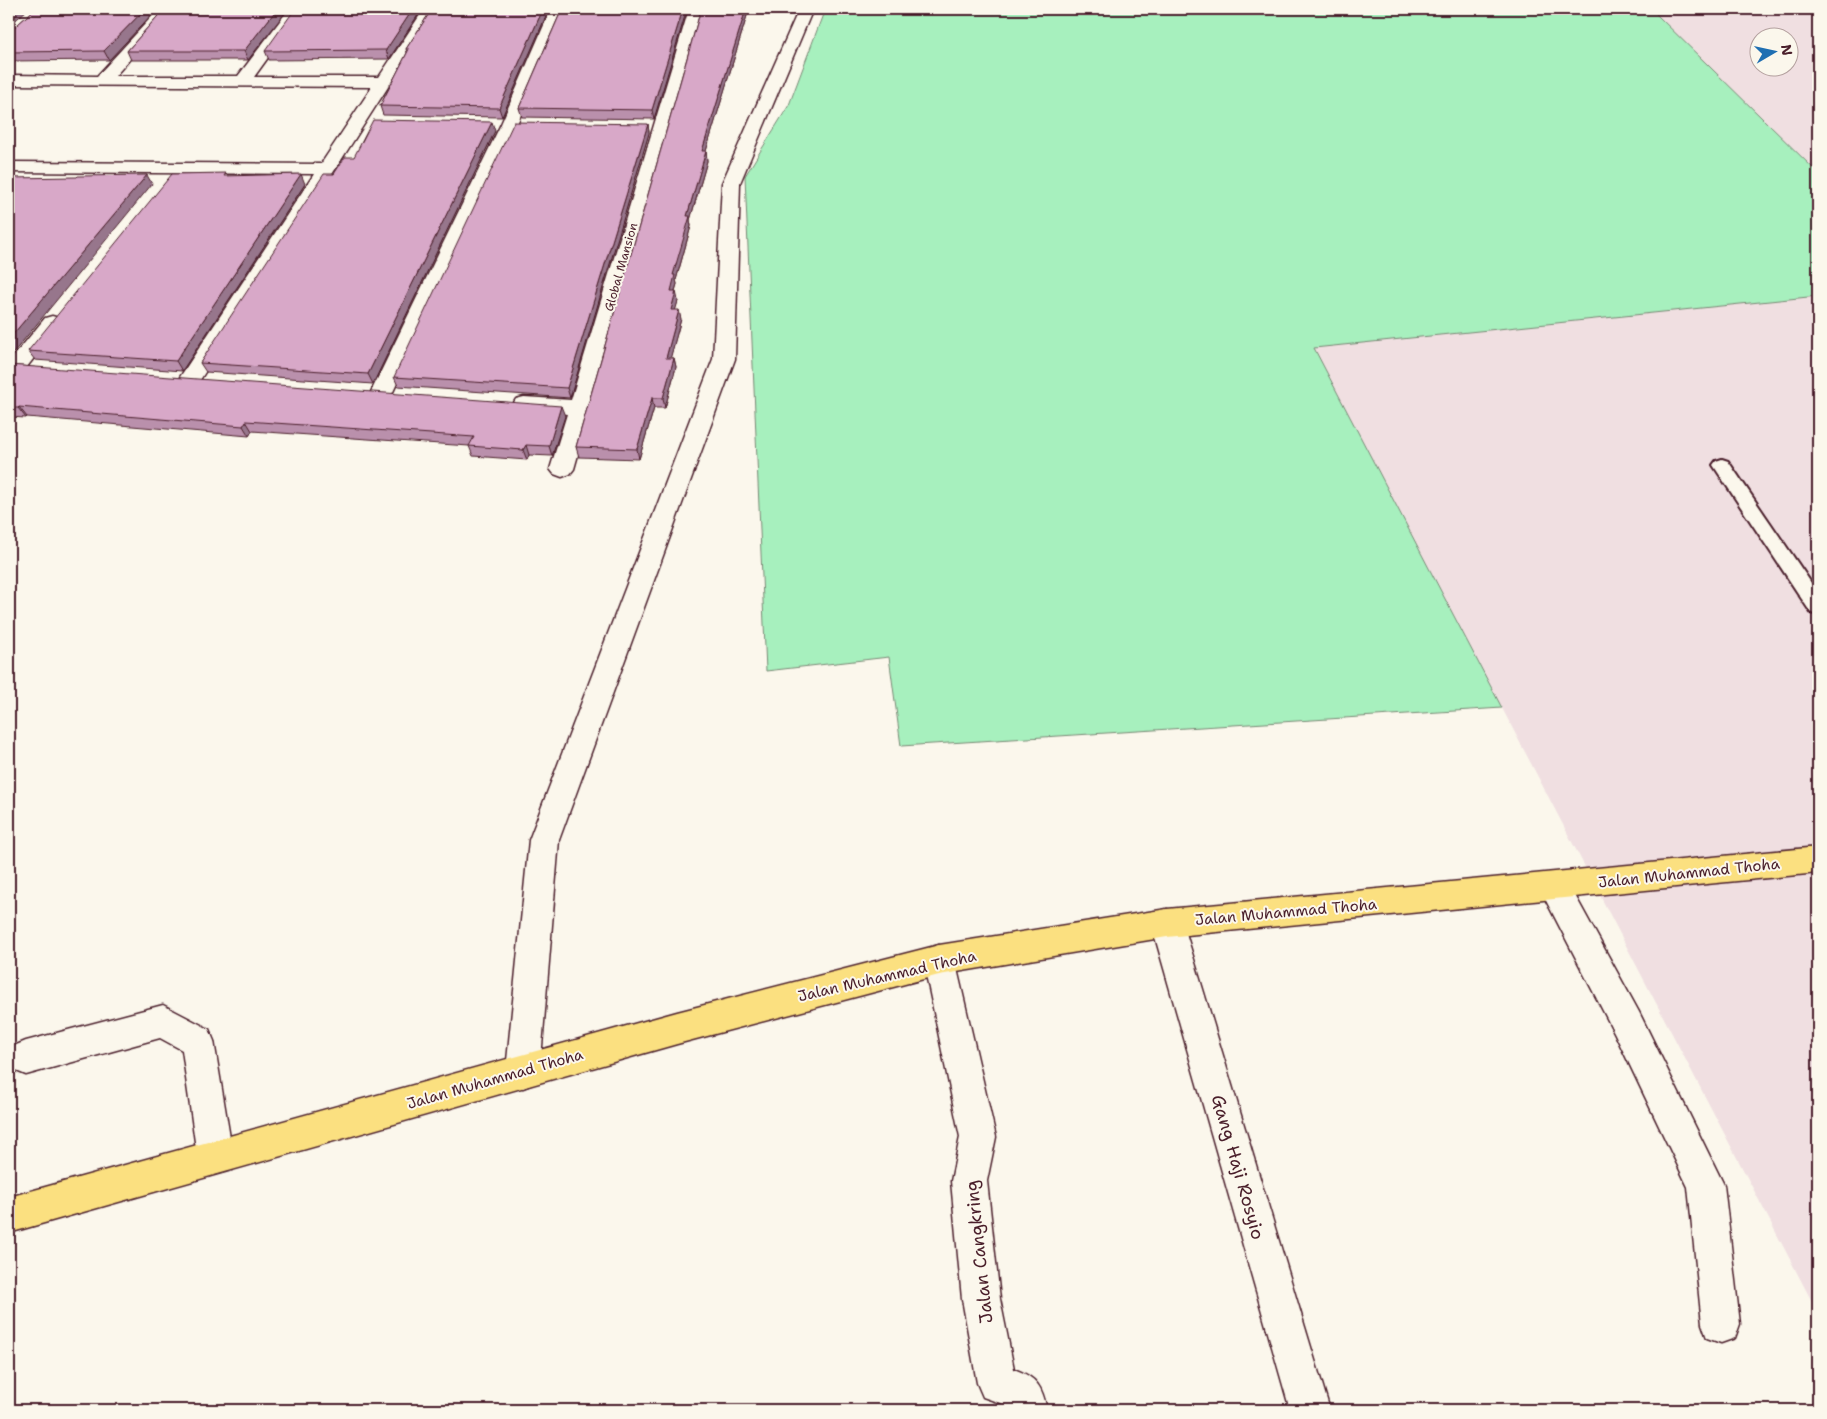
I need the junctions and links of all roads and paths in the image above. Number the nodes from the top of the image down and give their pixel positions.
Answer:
1 (167, 9) edge
2 (296, 9) edge
3 (431, 9) edge
4 (558, 9) edge
5 (696, 9) edge
6 (806, 9) edge
7 (9, 80) edge
8 (102, 80) junction
9 (244, 81) junction
10 (382, 82) junction
11 (357, 122) junction
12 (376, 122) edge
13 (490, 124) edge
14 (509, 124) junction
15 (528, 124) edge
16 (644, 126) edge
17 (663, 126) junction
18 (15, 167) edge
19 (178, 168) junction
20 (326, 169) junction
21 (9, 180) edge
22 (166, 183) edge
23 (66, 306) edge
24 (12, 367) edge
25 (45, 369) edge
26 (189, 380) edge
27 (381, 394) edge
28 (500, 402) edge
29 (580, 408) junction
30 (1722, 465) dead end
31 (562, 469) dead end
32 (1818, 608) edge
33 (1818, 860) edge
34 (1554, 887) junction
35 (1167, 923) junction
36 (939, 960) junction
37 (26, 1058) dead end
38 (523, 1071) junction
39 (215, 1156) junction
40 (9, 1215) edge
41 (1721, 1324) dead end
42 (1027, 1410) edge
43 (1310, 1410) edge

1 - 8 street
2 - 9 street
3 - 10 street
4 - 14 street
5 - 17 street, Global Mansion
6 - 38 street
7 - 8 street
8 - 9 street
9 - 10 street
10 - 11 street
11 - 12 street
11 - 20 street
13 - 14 street
14 - 15 street
14 - 27 street
16 - 17 street
17 - 29 street, Global Mansion
18 - 19 street
18 - 21 street
19 - 20 street
19 - 22 street
20 - 26 street
23 - 24 street
24 - 25 street
28 - 29 street
29 - 31 street, Global Mansion
30 - 32 lane
33 - 34 main road, Jalan Muhammad Thoha
34 - 35 main road, Jalan Muhammad Thoha
34 - 41 street
35 - 36 main road, Jalan Muhammad Thoha
35 - 43 street, Gang Haji Rosyio
36 - 38 main road, Jalan Muhammad Thoha
36 - 42 street, Jalan Cangkring
37 - 39 street
38 - 39 main road, Jalan Muhammad Thoha
39 - 40 main road, Jalan Muhammad Thoha

